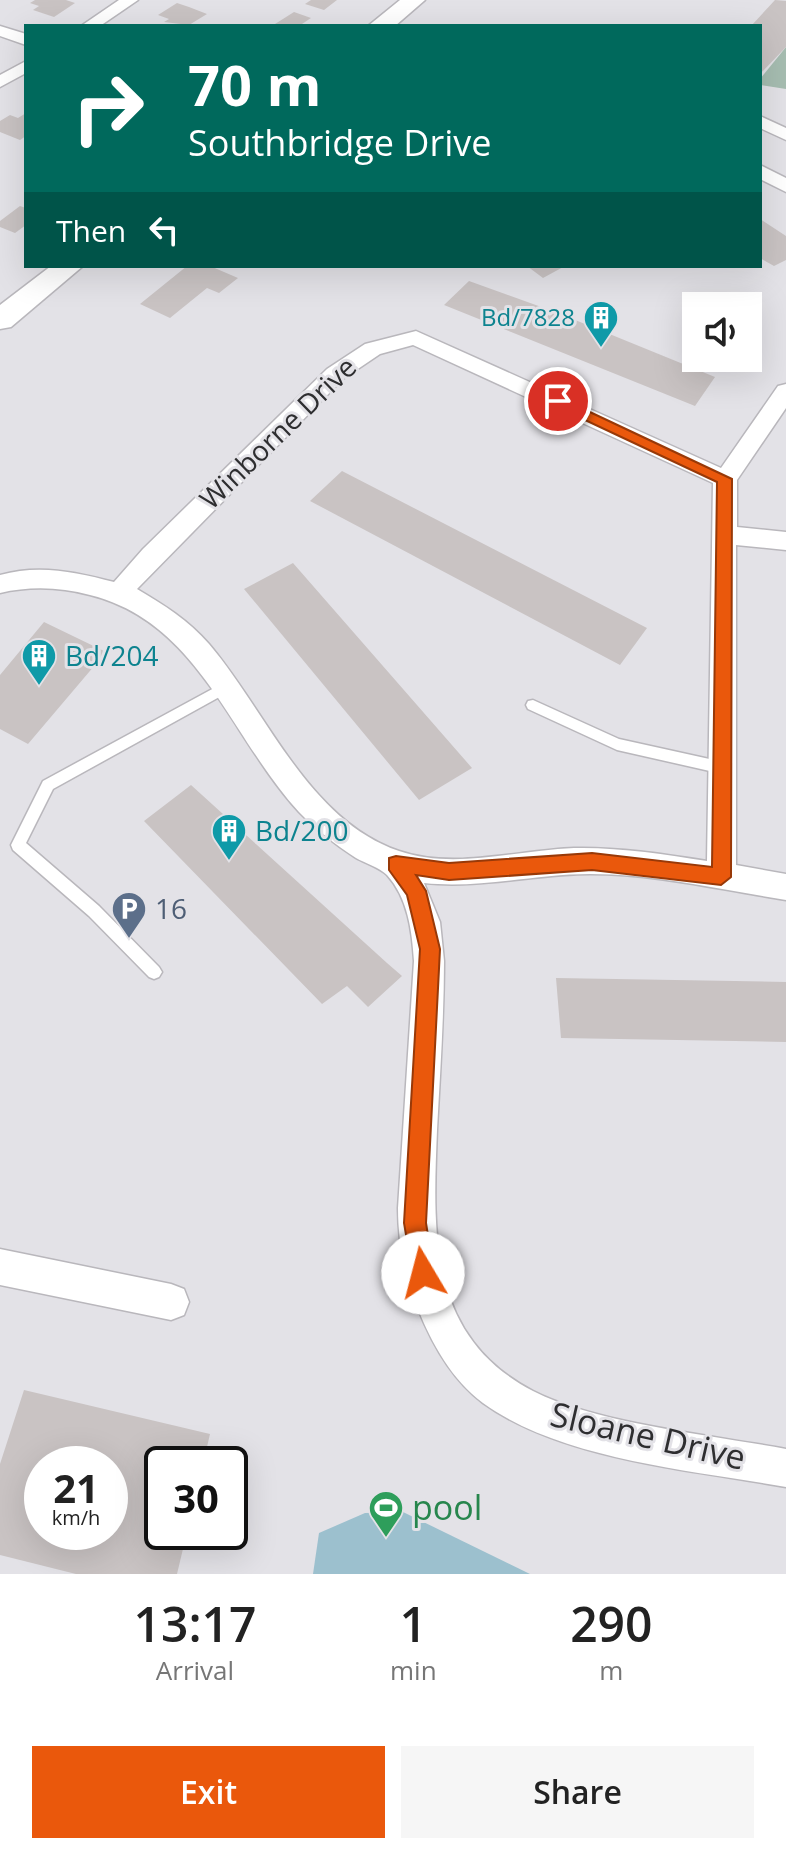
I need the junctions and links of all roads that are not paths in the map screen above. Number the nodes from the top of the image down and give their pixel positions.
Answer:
1 (130, 0) edge
2 (414, 0) edge
3 (92, 24) edge
4 (384, 24) edge
5 (0, 31) edge
6 (24, 39) edge
7 (24, 67) edge
8 (0, 82) edge
9 (762, 124) edge
10 (786, 135) edge
11 (762, 172) edge
12 (786, 186) edge
13 (66, 268) edge
14 (0, 320) edge
15 (786, 391) edge
16 (725, 479) junction
17 (726, 535) junction
18 (786, 541) edge
19 (0, 584) edge
20 (120, 592) junction
21 (227, 686) junction
22 (533, 705) dead end
23 (723, 768) junction
24 (396, 864) junction
25 (721, 877) junction
26 (786, 887) edge
27 (154, 972) dead end
28 (2, 1274) edge
29 (171, 1302) dead end
30 (786, 1468) edge

1 - 3 street
2 - 4 main road
5 - 6 street
7 - 8 street
9 - 10 street
11 - 12 street
13 - 14 main road
15 - 16 street
16 - 17 street
16 - 20 street, Winborne Drive
17 - 18 street
17 - 23 street
19 - 20 street
20 - 21 street
21 - 24 street
21 - 27 lane
22 - 23 lane
23 - 25 street
24 - 25 street
24 - 30 street, Sloane Drive
25 - 26 street
28 - 29 street

